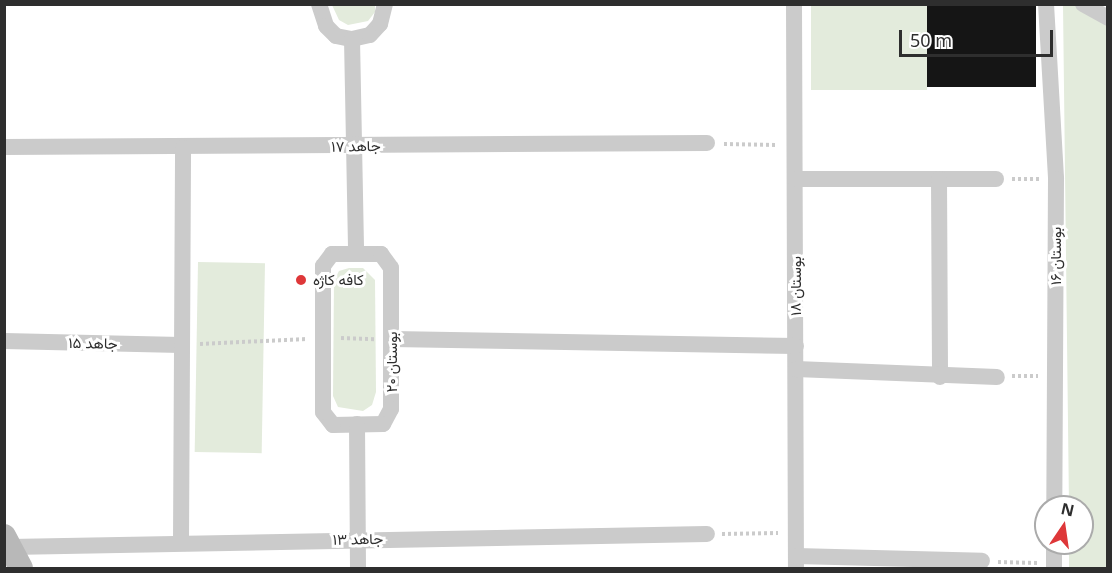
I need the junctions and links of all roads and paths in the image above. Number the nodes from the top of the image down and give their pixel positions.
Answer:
1 (319, 4) edge
2 (385, 4) edge
3 (794, 4) edge
4 (1046, 4) edge
5 (1083, 4) edge
6 (1107, 18) edge
7 (352, 39) junction
8 (707, 143) joint
9 (354, 146) junction
10 (795, 146) junction
11 (4, 147) edge
12 (183, 148) junction
13 (795, 179) junction
14 (939, 179) junction
15 (996, 179) joint
16 (1056, 179) junction
17 (356, 253) junction
18 (323, 338) junction
19 (392, 339) junction
20 (4, 341) edge
21 (182, 345) junction
22 (796, 346) junction
23 (796, 369) junction
24 (1056, 375) junction
25 (940, 377) junction
26 (997, 377) joint
27 (357, 424) junction
28 (1054, 495) edge
29 (796, 533) junction
30 (706, 534) joint
31 (357, 540) junction
32 (7, 542) edge
33 (181, 542) junction
34 (982, 561) joint
35 (796, 562) edge
36 (1054, 566) edge
37 (21, 568) edge
38 (358, 568) edge

1 - 7 street
2 - 7 street
3 - 10 street, بوستان ۱۸
4 - 16 street, بوستان ۱۶
5 - 6 street
7 - 9 street
8 - 9 street, جاهد ۱۷
8 - 10 path
9 - 12 street, جاهد ۱۷
9 - 17 street
10 - 13 street, بوستان ۱۸
11 - 12 street, جاهد ۱۷
12 - 21 street
13 - 14 street
13 - 22 street, بوستان ۱۸
14 - 15 street
14 - 25 street
15 - 16 path
16 - 24 street, بوستان ۱۶
17 - 18 street, بوستان ۲۰
17 - 19 street, بوستان ۲۰
18 - 19 path
18 - 21 path
18 - 27 street, بوستان ۲۰
19 - 22 street
19 - 27 street, بوستان ۲۰
20 - 21 street, جاهد ۱۵
21 - 33 street
22 - 23 street, بوستان ۱۸
23 - 25 street
23 - 29 street, بوستان ۱۸
24 - 26 path
24 - 28 street, بوستان ۱۶
25 - 26 street
27 - 31 street
29 - 30 path
29 - 35 street, بوستان ۱۸
30 - 31 street, جاهد ۱۳
31 - 33 street, جاهد ۱۳
31 - 38 street
32 - 33 street, جاهد ۱۳
32 - 37 main road
34 - 35 street
34 - 36 path

